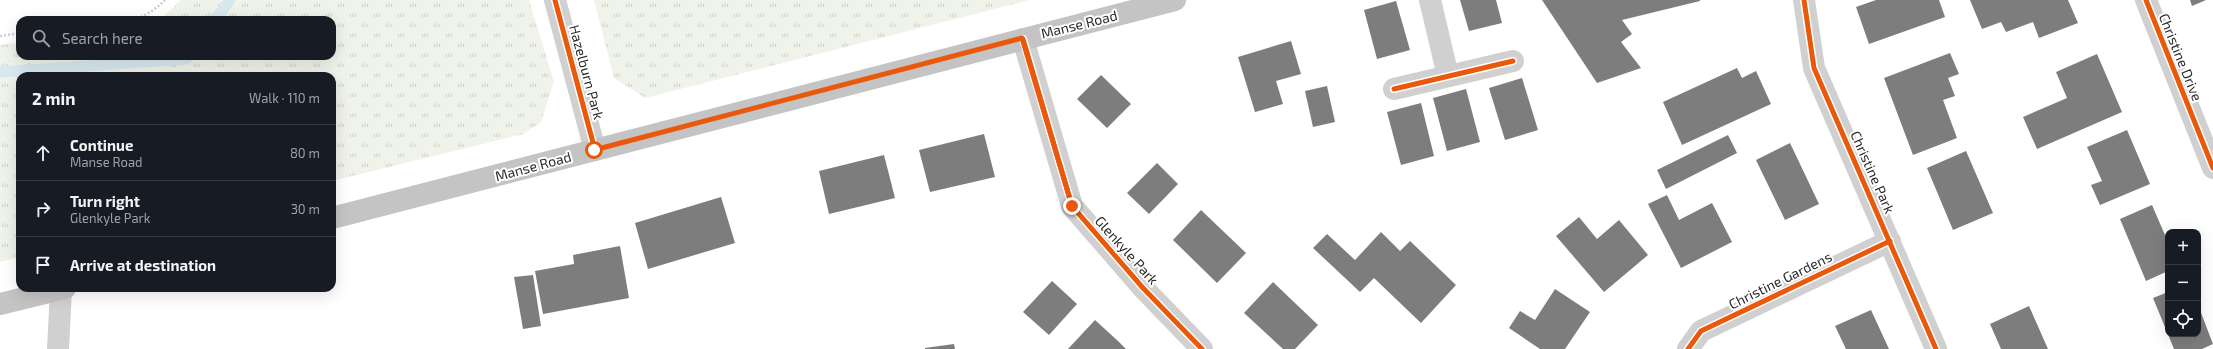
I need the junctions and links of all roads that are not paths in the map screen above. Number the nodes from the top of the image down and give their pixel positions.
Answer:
1 (555, 0) edge
2 (1175, 0) edge
3 (1430, 0) edge
4 (1804, 0) edge
5 (2146, 0) edge
6 (1022, 38) junction
7 (1513, 61) dead end
8 (1448, 76) junction
9 (1394, 89) dead end
10 (594, 150) junction
11 (2213, 168) edge
12 (336, 217) edge
13 (1890, 241) junction
14 (47, 292) edge
15 (63, 292) edge
16 (0, 304) edge
17 (58, 349) edge
18 (1202, 349) edge
19 (1688, 349) edge
20 (1936, 349) edge

1 - 10 street, Hazelburn Park
2 - 6 main road, Manse Road
3 - 8 street
4 - 13 street, Christine Park
5 - 11 street, Christine Drive
6 - 10 main road, Manse Road
6 - 18 street, Glenkyle Park
7 - 8 street
8 - 9 street
10 - 12 main road, Manse Road
13 - 19 street, Christine Gardens
13 - 20 street, Christine Park
14 - 16 main road
15 - 17 street

